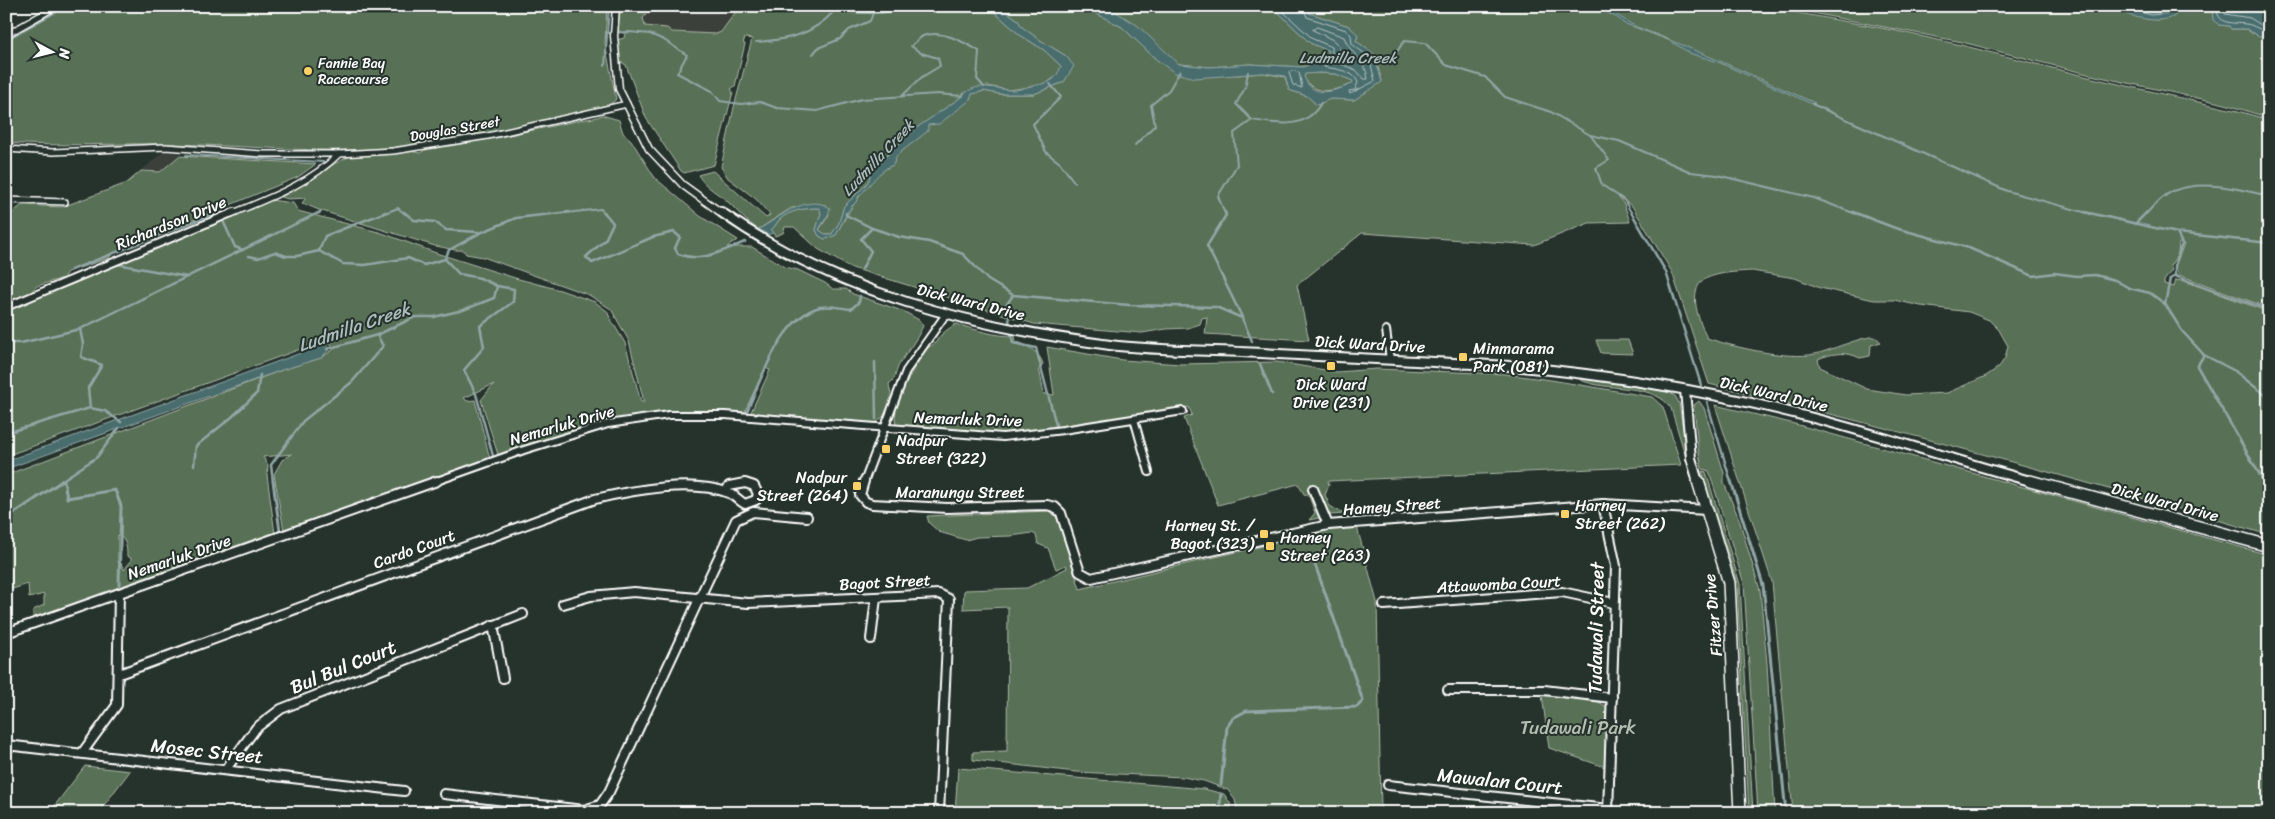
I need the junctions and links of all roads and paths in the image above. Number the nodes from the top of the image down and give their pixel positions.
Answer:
1 (616, 6) edge
2 (53, 7) edge
3 (6, 35) edge
4 (626, 104) junction
5 (6, 149) edge
6 (339, 154) junction
7 (6, 200) edge
8 (65, 202) dead end
9 (6, 307) edge
10 (946, 314) junction
11 (1386, 330) dead end
12 (1390, 360) junction
13 (1685, 390) junction
14 (1183, 411) dead end
15 (1134, 419) junction
16 (883, 429) junction
17 (1149, 472) dead end
18 (1313, 488) dead end
19 (726, 491) dead end
20 (1603, 504) junction
21 (1707, 510) junction
22 (807, 517) dead end
23 (1328, 525) junction
24 (2269, 546) edge
25 (1085, 576) joint
26 (119, 593) junction
27 (698, 598) junction
28 (876, 598) junction
29 (1614, 603) junction
30 (563, 604) dead end
31 (1384, 605) dead end
32 (523, 614) dead end
33 (493, 626) junction
34 (6, 633) edge
35 (871, 639) dead end
36 (119, 674) junction
37 (502, 678) dead end
38 (1448, 690) dead end
39 (1612, 698) junction
40 (6, 745) edge
41 (82, 753) junction
42 (226, 769) junction
43 (1388, 785) dead end
44 (404, 791) dead end
45 (444, 794) dead end
46 (1608, 811) edge
47 (939, 813) edge
48 (1740, 813) edge

1 - 4 street, Dick Ward Drive
2 - 3 street
4 - 6 street, Douglas Street
4 - 10 street, Dick Ward Drive
5 - 6 street, Douglas Street
6 - 9 street, Richardson Drive
7 - 8 street
10 - 12 street, Dick Ward Drive
10 - 16 street
11 - 12 street
12 - 13 street, Dick Ward Drive
13 - 21 street, Fitzer Drive
13 - 24 street, Dick Ward Drive
14 - 15 street, Nemarluk Drive
15 - 16 street, Nemarluk Drive
15 - 17 street
16 - 25 street, Maranungu Street
16 - 26 street, Nemarluk Drive
18 - 23 street
19 - 36 street, Cardo Court
20 - 21 street, Hamey Street
20 - 23 street, Hamey Street
20 - 29 street, Tudawali Street
21 - 48 street, Fitzer Drive
22 - 27 street
23 - 25 street, Hamey Street
26 - 34 street, Nemarluk Drive
26 - 36 street
27 - 28 street, Bagot Street
27 - 30 street, Bagot Street
27 - 45 street
28 - 35 street
28 - 47 street, Bagot Street
29 - 31 street, Attawomba Court
29 - 39 street, Tudawali Street
32 - 33 street, Bul Bul Court
33 - 37 street
33 - 42 street, Bul Bul Court
36 - 41 street
38 - 39 street
39 - 46 street, Tudawali Street
40 - 41 street, Mosec Street
41 - 42 street, Mosec Street
42 - 44 street, Mosec Street
43 - 46 street, Mawalan Court

